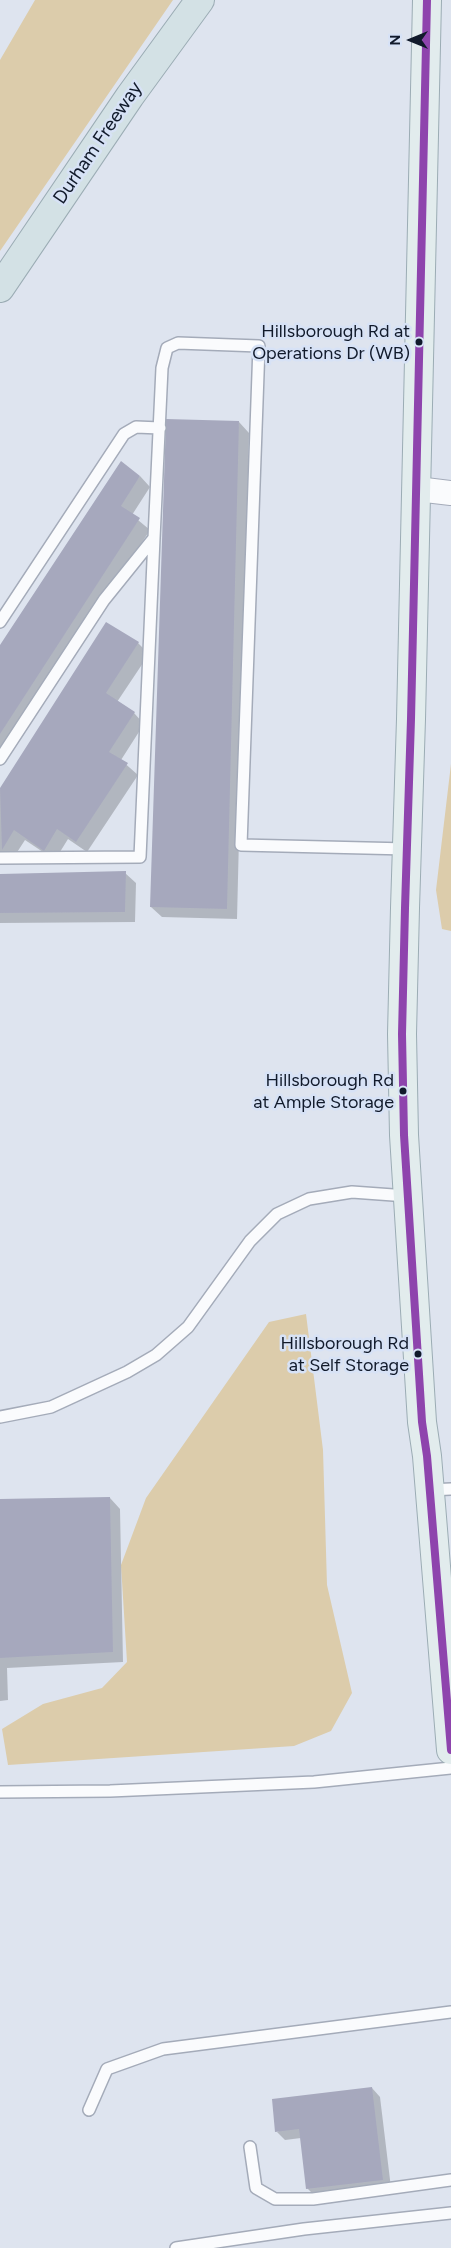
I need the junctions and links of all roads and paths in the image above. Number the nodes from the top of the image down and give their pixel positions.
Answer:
1 (200, 0) edge
2 (427, 0) edge
3 (0, 288) edge
4 (160, 428) junction
5 (416, 489) junction
6 (451, 493) edge
7 (154, 538) junction
8 (0, 622) edge
9 (0, 759) edge
10 (407, 849) junction
11 (0, 858) edge
12 (407, 1196) junction
13 (0, 1417) edge
14 (440, 1490) edge
15 (451, 1750) edge
16 (451, 1768) edge
17 (0, 1792) edge
18 (451, 2012) edge
19 (89, 2110) dead end
20 (250, 2147) dead end
21 (451, 2180) edge
22 (451, 2213) edge
23 (176, 2248) edge

1 - 3 highway, Durham Freeway
2 - 5 main road
4 - 7 lane
4 - 8 lane
4 - 10 lane
5 - 6 street
5 - 10 main road
7 - 9 lane
7 - 11 lane
10 - 12 main road
12 - 13 lane
12 - 14 main road
14 - 15 main road
16 - 17 lane
18 - 19 lane
20 - 21 lane
22 - 23 lane

